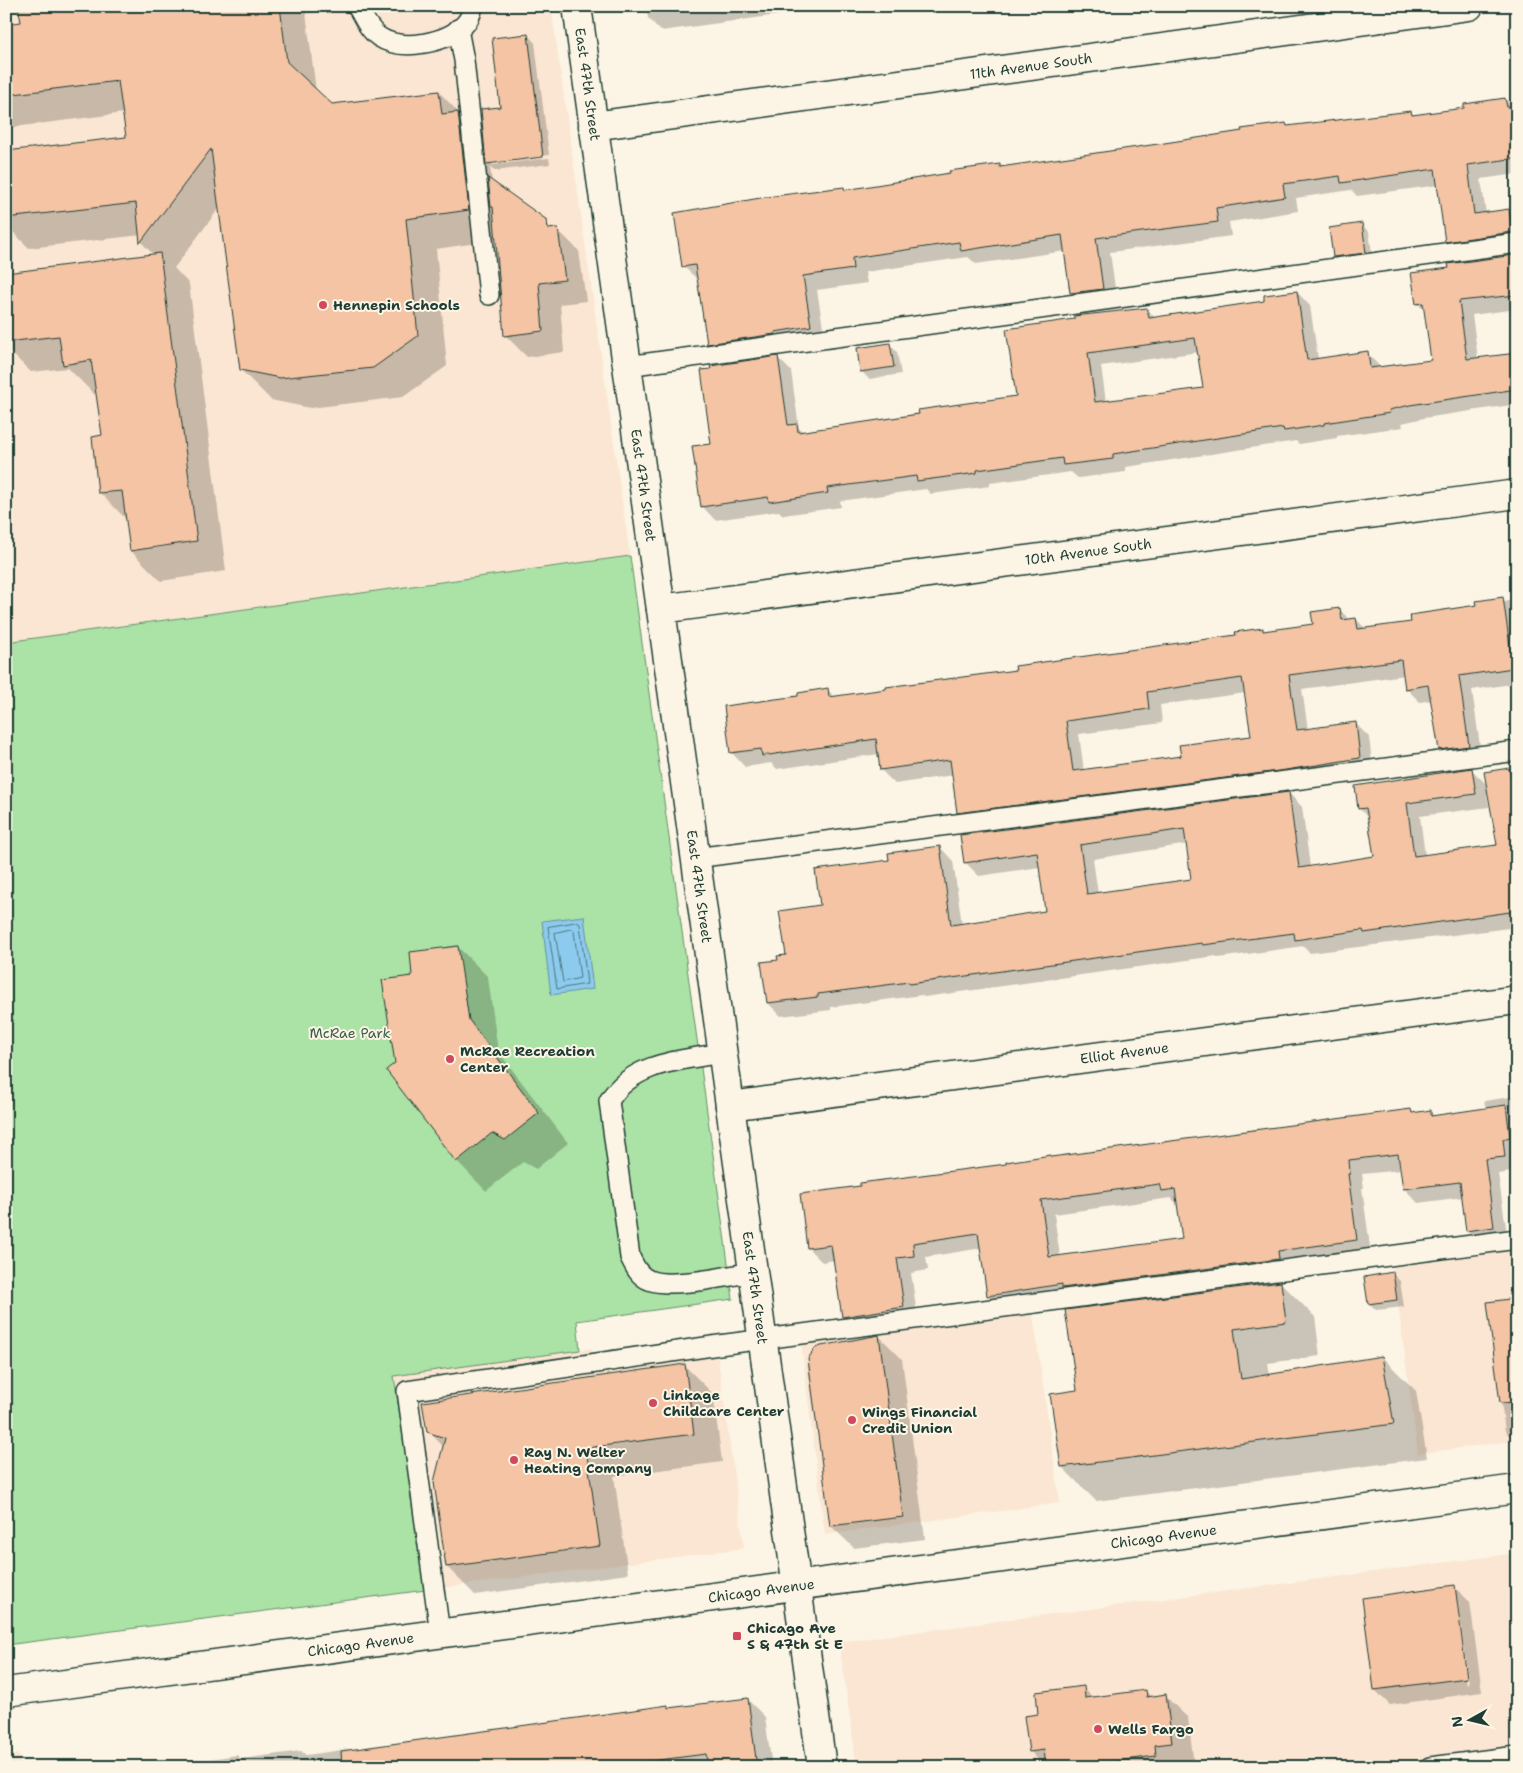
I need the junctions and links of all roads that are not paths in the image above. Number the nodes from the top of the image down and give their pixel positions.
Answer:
1 (357, 6) edge
2 (473, 6) edge
3 (577, 6) edge
4 (1469, 6) edge
5 (458, 29) junction
6 (593, 126) junction
7 (1517, 243) edge
8 (489, 294) dead end
9 (626, 366) junction
10 (1517, 494) edge
11 (661, 609) junction
12 (1517, 751) edge
13 (695, 858) junction
14 (1517, 1000) edge
15 (723, 1053) junction
16 (730, 1106) junction
17 (1517, 1240) edge
18 (753, 1272) junction
19 (763, 1341) junction
20 (1517, 1489) edge
21 (797, 1586) junction
22 (440, 1633) junction
23 (6, 1692) edge
24 (1517, 1756) edge
25 (822, 1767) edge
26 (1430, 1767) edge

1 - 5 lane
2 - 5 lane
3 - 6 street, East 47th Street
4 - 6 street, 11th Avenue South
5 - 8 lane
6 - 9 street, East 47th Street
7 - 9 lane
9 - 11 street, East 47th Street
10 - 11 street, 10th Avenue South
11 - 13 street, East 47th Street
12 - 13 lane
13 - 15 street, East 47th Street
14 - 16 street, Elliot Avenue
15 - 16 street, East 47th Street
15 - 18 lane
16 - 18 street, East 47th Street
17 - 19 lane
18 - 19 street, East 47th Street
19 - 21 street, East 47th Street
19 - 22 lane
20 - 21 street, Chicago Avenue
21 - 22 street, Chicago Avenue
21 - 25 street, East 47th Street
22 - 23 street, Chicago Avenue
24 - 26 lane

